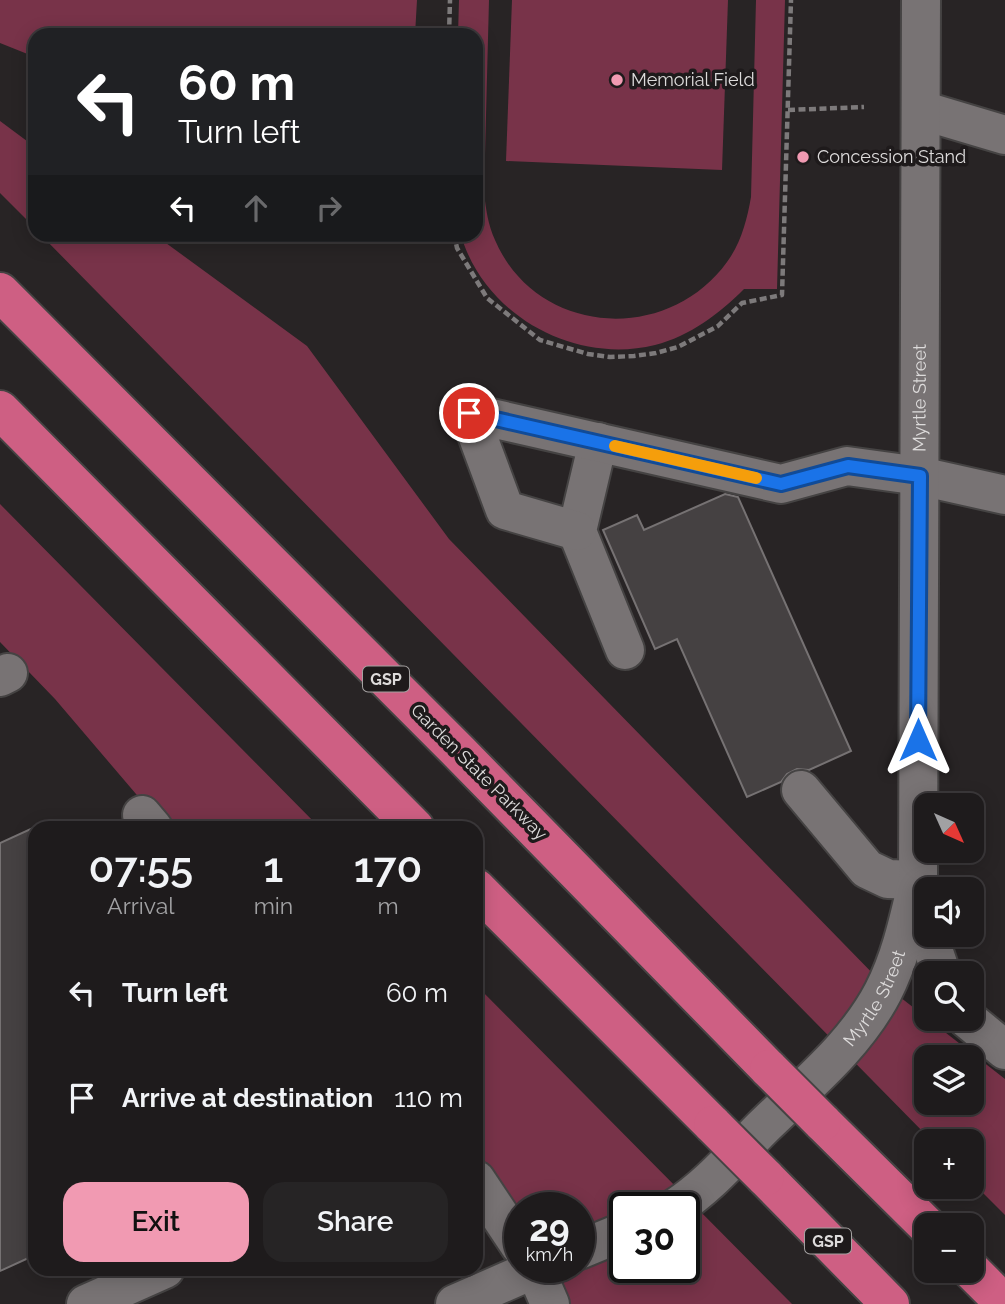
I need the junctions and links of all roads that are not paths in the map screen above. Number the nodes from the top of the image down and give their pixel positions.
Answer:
1 (921, 0) edge
2 (921, 110) junction
3 (1005, 135) edge
4 (0, 292) edge
5 (0, 410) edge
6 (598, 442) junction
7 (920, 476) junction
8 (1005, 495) edge
9 (577, 531) junction
10 (625, 650) dead end
11 (801, 790) dead end
12 (408, 821) edge
13 (920, 877) edge
14 (483, 895) edge
15 (914, 896) edge
16 (914, 914) edge
17 (983, 1031) edge
18 (1003, 1047) edge
19 (483, 1190) edge
20 (695, 1192) edge
21 (914, 1213) edge
22 (504, 1221) edge
23 (149, 1276) edge
24 (504, 1277) edge
25 (541, 1283) edge
26 (984, 1283) edge
27 (86, 1304) edge
28 (455, 1304) edge
29 (550, 1304) edge
30 (890, 1304) edge
31 (1005, 1304) edge

1 - 2 street, Myrtle Street
2 - 3 street
2 - 7 street, Myrtle Street
4 - 21 highway, Garden State Parkway / GSP, bridge
5 - 12 highway
6 - 7 street
6 - 9 street
6 - 9 street
7 - 8 street
7 - 13 street, Myrtle Street
9 - 10 street
11 - 15 street
14 - 30 highway, GSP, bridge
16 - 20 street, Myrtle Street
17 - 18 street
19 - 22 street
23 - 27 street
24 - 28 street
25 - 29 street
26 - 31 highway

